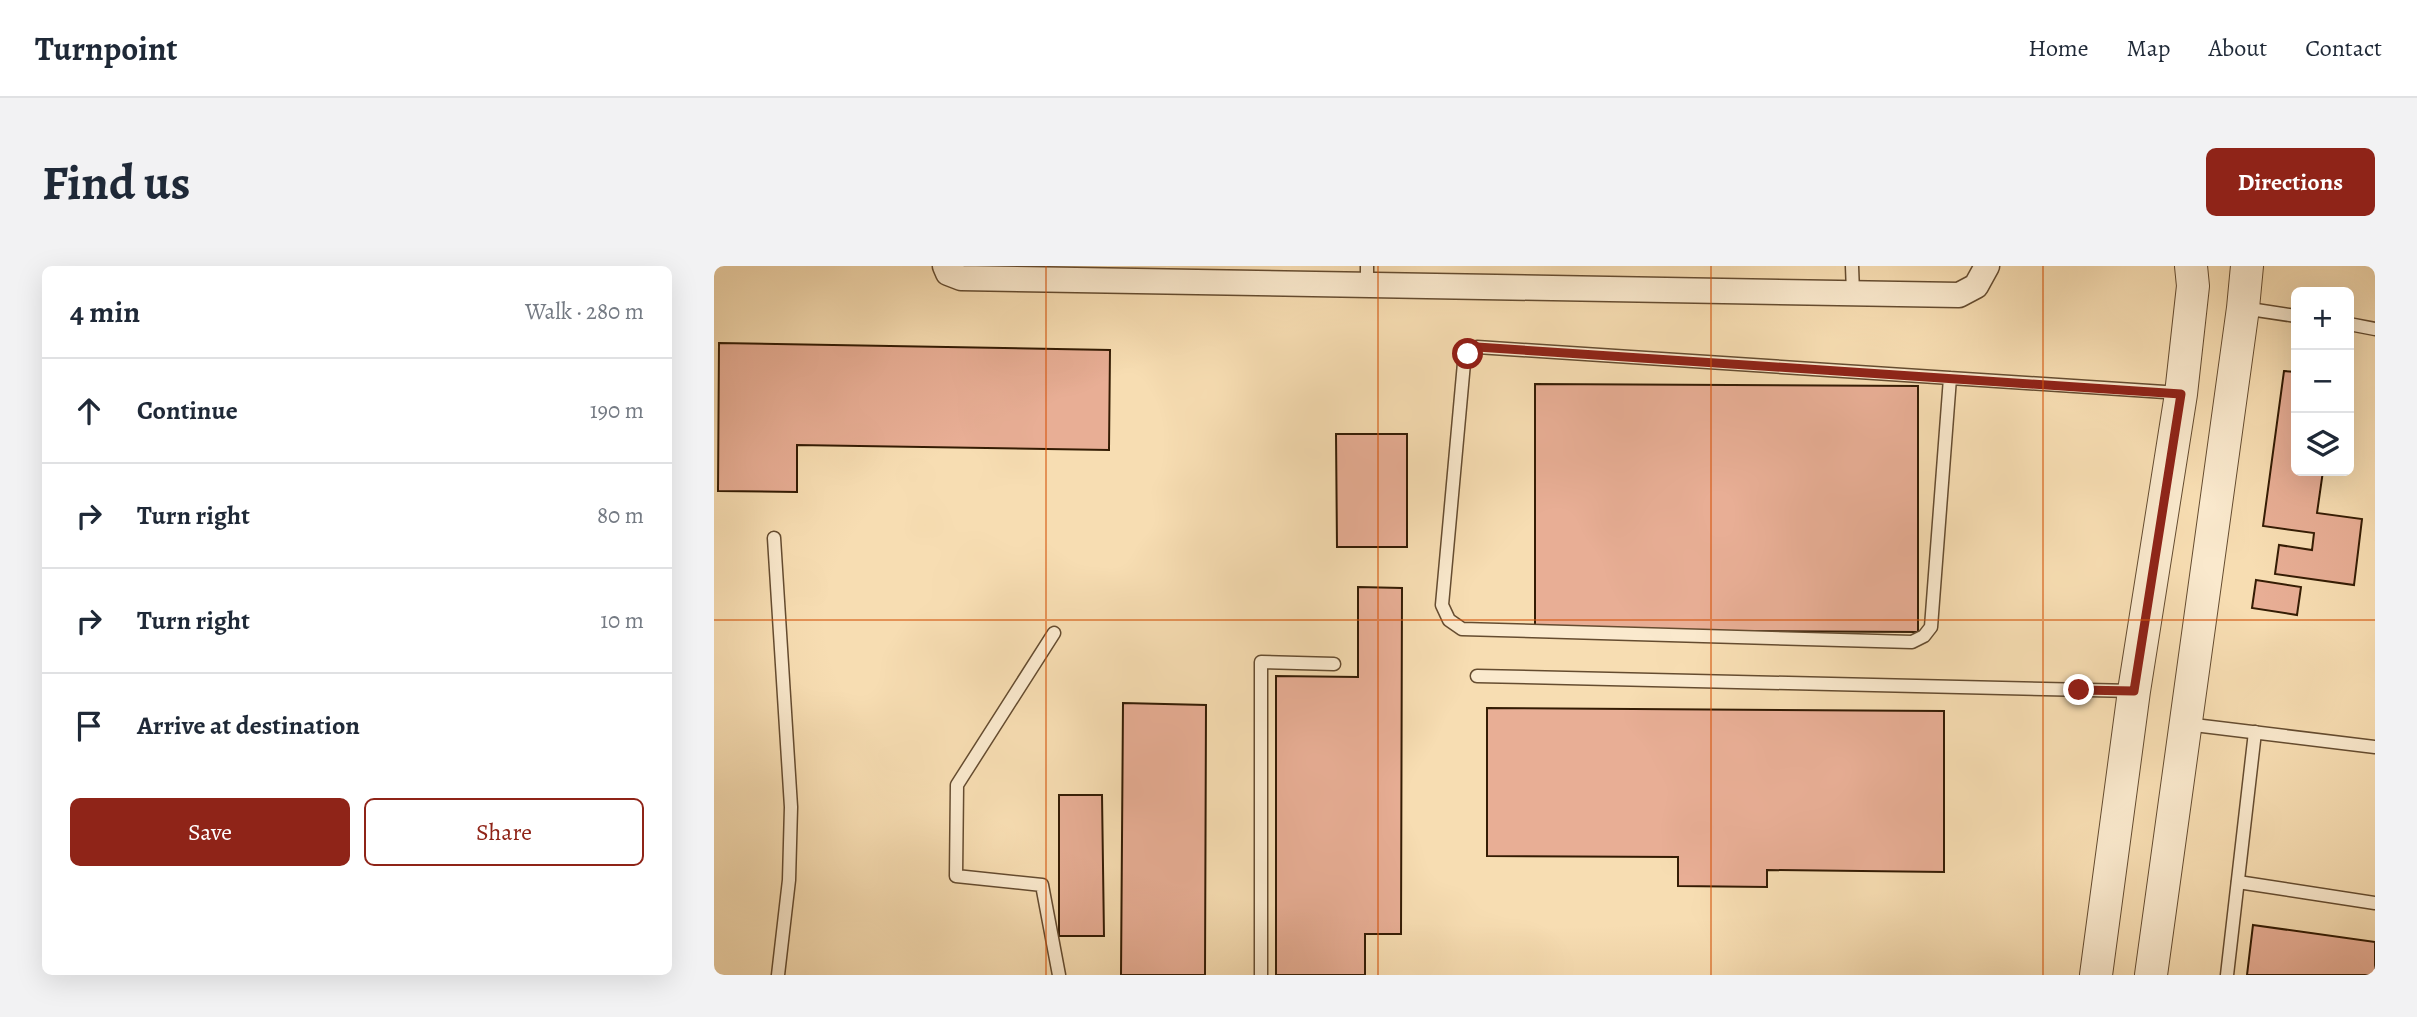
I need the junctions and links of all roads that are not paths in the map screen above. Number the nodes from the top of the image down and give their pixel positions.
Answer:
1 (945, 266) edge
2 (1852, 266) edge
3 (1987, 266) edge
4 (2247, 266) edge
5 (2195, 273) edge
6 (1367, 275) edge
7 (1853, 293) junction
8 (2243, 308) junction
9 (2291, 315) edge
10 (2354, 325) edge
11 (2375, 329) edge
12 (1950, 378) junction
13 (2181, 394) junction
14 (774, 538) dead end
15 (1054, 633) dead end
16 (1334, 664) dead end
17 (1477, 676) dead end
18 (2134, 691) junction
19 (2186, 724) junction
20 (2255, 732) junction
21 (2375, 747) edge
22 (2238, 882) junction
23 (2375, 903) edge
24 (778, 975) edge
25 (1059, 975) edge
26 (1261, 975) edge
27 (2096, 975) edge
28 (2151, 975) edge
29 (2227, 975) edge

1 - 6 street
2 - 7 lane
3 - 7 street
4 - 8 street
5 - 13 street
6 - 7 street
8 - 9 lane
8 - 19 street
10 - 11 lane
12 - 12 lane
12 - 13 lane
13 - 18 street
14 - 24 lane
15 - 25 lane
16 - 26 lane
17 - 18 lane
18 - 27 street
19 - 20 lane
19 - 28 street
20 - 21 lane
20 - 22 lane
22 - 23 lane
22 - 29 lane

